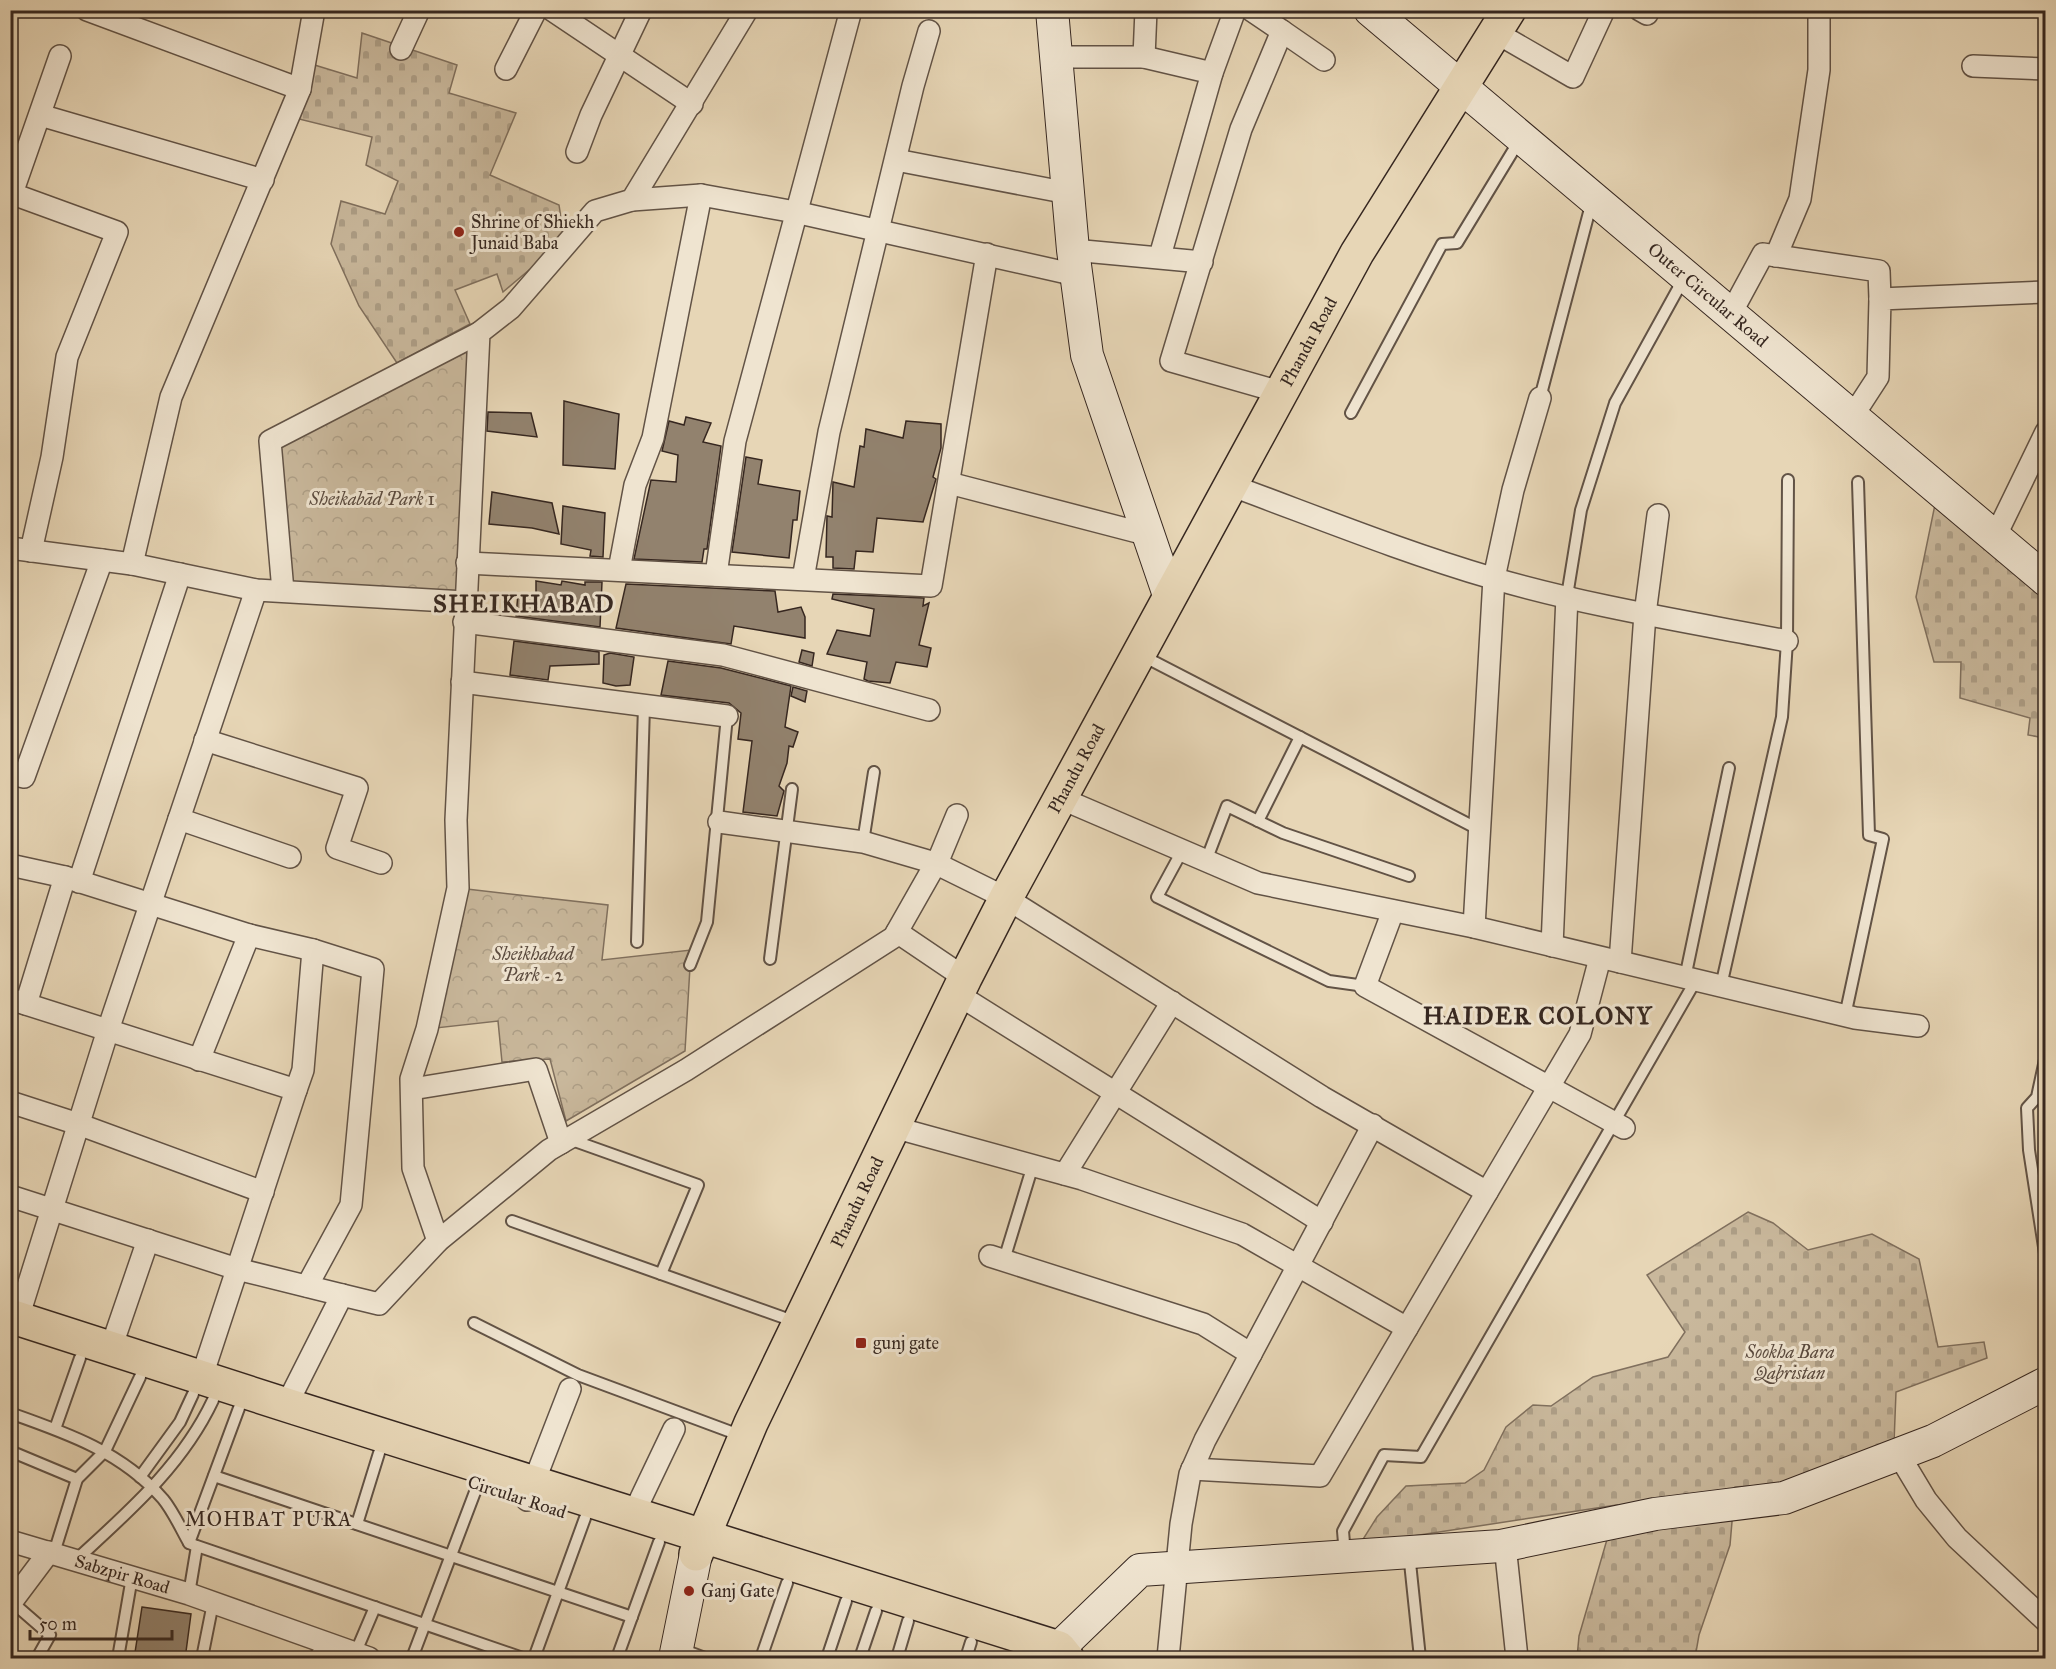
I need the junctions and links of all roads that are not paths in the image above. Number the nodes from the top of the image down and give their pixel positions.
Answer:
1 (87, 10) edge
2 (419, 10) edge
3 (536, 10) edge
4 (552, 10) edge
5 (640, 10) edge
6 (747, 10) edge
7 (851, 10) edge
8 (1052, 10) edge
9 (1146, 10) edge
10 (1235, 10) edge
11 (1251, 10) edge
12 (1370, 10) edge
13 (1604, 10) edge
14 (1640, 10) edge
15 (1649, 10) edge
16 (1819, 10) edge
17 (313, 11) edge
18 (1502, 21) edge
19 (929, 31) dead end
20 (1282, 31) junction
21 (401, 49) dead end
22 (620, 55) junction
23 (60, 56) dead end
24 (1057, 57) junction
25 (1144, 57) junction
26 (1324, 60) dead end
27 (1973, 66) dead end
28 (506, 69) dead end
29 (2046, 69) edge
30 (1212, 73) junction
31 (1460, 88) junction
32 (300, 89) junction
33 (692, 104) junction
34 (40, 115) junction
35 (1520, 139) junction
36 (577, 152) dead end
37 (896, 160) junction
38 (263, 180) junction
39 (1068, 193) junction
40 (701, 195) junction
41 (11, 196) edge
42 (1592, 199) junction
43 (632, 200) junction
44 (795, 212) junction
45 (878, 232) junction
46 (987, 254) junction
47 (1160, 256) junction
48 (1776, 256) junction
49 (1074, 262) junction
50 (1202, 262) junction
51 (1685, 277) junction
52 (2046, 292) edge
53 (1880, 299) junction
54 (1730, 315) junction
55 (479, 333) junction
56 (1280, 392) junction
57 (1540, 398) joint
58 (1351, 413) dead end
59 (1852, 417) junction
60 (2046, 432) edge
61 (1788, 480) dead end
62 (1858, 482) dead end
63 (949, 483) junction
64 (1230, 485) junction
65 (1658, 515) dead end
66 (1149, 535) junction
67 (1995, 537) junction
68 (21, 550) edge
69 (102, 560) junction
70 (467, 563) junction
71 (132, 564) junction
72 (619, 570) junction
73 (180, 574) junction
74 (716, 575) junction
75 (803, 579) junction
76 (1494, 579) junction
77 (2046, 580) edge
78 (256, 590) junction
79 (283, 591) junction
80 (1169, 595) junction
81 (1567, 596) junction
82 (465, 612) junction
83 (1645, 614) junction
84 (1787, 641) junction
85 (1138, 654) junction
86 (462, 682) junction
87 (644, 706) junction
88 (929, 710) dead end
89 (727, 716) joint
90 (1300, 737) junction
91 (205, 740) junction
92 (1729, 768) dead end
93 (874, 772) dead end
94 (10, 774) edge
95 (792, 789) dead end
96 (1060, 798) junction
97 (957, 815) dead end
98 (179, 819) junction
99 (1258, 821) junction
100 (718, 822) junction
101 (1480, 830) junction
102 (788, 832) junction
103 (863, 842) junction
104 (1182, 850) junction
105 (290, 857) dead end
106 (1206, 861) junction
107 (381, 863) dead end
108 (935, 863) junction
109 (10, 865) edge
110 (1409, 876) dead end
111 (72, 880) junction
112 (1006, 898) junction
113 (151, 903) junction
114 (1393, 911) junction
115 (1474, 927) junction
116 (897, 933) junction
117 (249, 935) junction
118 (637, 942) dead end
119 (1552, 946) junction
120 (313, 950) junction
121 (770, 959) dead end
122 (1610, 960) junction
123 (690, 965) dead end
124 (1690, 979) junction
125 (961, 986) junction
126 (1365, 986) junction
127 (1721, 986) junction
128 (18, 1002) edge
129 (1172, 1002) junction
130 (1845, 1016) junction
131 (1918, 1026) dead end
132 (108, 1030) junction
133 (2046, 1055) edge
134 (200, 1060) junction
135 (1549, 1087) junction
136 (411, 1089) junction
137 (296, 1090) junction
138 (2042, 1091) edge
139 (1116, 1092) junction
140 (10, 1102) edge
141 (78, 1124) junction
142 (1373, 1125) junction
143 (1619, 1125) junction
144 (893, 1127) junction
145 (565, 1141) junction
146 (1033, 1166) junction
147 (1065, 1174) junction
148 (263, 1192) junction
149 (1487, 1192) junction
150 (10, 1196) edge
151 (52, 1209) junction
152 (512, 1221) dead end
153 (1322, 1222) junction
154 (148, 1240) junction
155 (438, 1241) junction
156 (997, 1258) joint
157 (2046, 1260) edge
158 (1299, 1264) junction
159 (237, 1269) junction
160 (661, 1274) junction
161 (307, 1286) junction
162 (342, 1295) junction
163 (474, 1323) dead end
164 (799, 1323) junction
165 (13, 1327) edge
166 (1407, 1328) junction
167 (111, 1348) junction
168 (1251, 1354) junction
169 (80, 1358) junction
170 (141, 1377) junction
171 (2046, 1383) edge
172 (570, 1389) dead end
173 (212, 1395) junction
174 (10, 1413) edge
175 (283, 1413) junction
176 (55, 1429) junction
177 (674, 1429) dead end
178 (745, 1437) junction
179 (10, 1451) edge
180 (105, 1451) junction
181 (379, 1453) junction
182 (1899, 1455) junction
183 (1192, 1469) junction
184 (214, 1476) junction
185 (140, 1477) junction
186 (77, 1479) junction
187 (478, 1484) junction
188 (153, 1489) junction
189 (529, 1492) junction
190 (632, 1516) junction
191 (585, 1518) junction
192 (357, 1524) junction
193 (10, 1541) edge
194 (659, 1542) junction
195 (193, 1544) junction
196 (1505, 1545) junction
197 (699, 1546) junction
198 (51, 1553) junction
199 (1409, 1553) junction
200 (451, 1555) junction
201 (1345, 1558) junction
202 (76, 1560) junction
203 (1176, 1568) junction
204 (132, 1577) junction
205 (787, 1583) junction
206 (557, 1591) junction
207 (189, 1594) junction
208 (11, 1603) edge
209 (213, 1603) junction
210 (861, 1606) junction
211 (375, 1607) junction
212 (632, 1617) junction
213 (908, 1621) junction
214 (2046, 1621) edge
215 (426, 1625) junction
216 (969, 1650) edge
217 (319, 1651) edge
218 (686, 1655) edge
219 (1058, 1655) edge
220 (358, 1656) edge
221 (37, 1659) edge
222 (118, 1659) edge
223 (202, 1659) edge
224 (412, 1659) edge
225 (523, 1659) edge
226 (534, 1659) edge
227 (617, 1659) edge
228 (761, 1659) edge
229 (827, 1659) edge
230 (860, 1659) edge
231 (897, 1659) edge
232 (1024, 1659) edge
233 (1168, 1659) edge
234 (1420, 1659) edge
235 (1517, 1659) edge

1 - 32 street
2 - 21 street
3 - 28 street
4 - 22 street
5 - 22 street
6 - 33 street
7 - 44 street
8 - 24 street
9 - 25 street
10 - 30 street
11 - 20 street
12 - 31 street, Outer Circular Road
13 - 18 street
14 - 15 street
16 - 48 street
17 - 32 street
18 - 31 main road, Phandu Road
19 - 37 street
20 - 26 street
20 - 50 street
22 - 33 street
22 - 36 street
23 - 34 street
24 - 25 street
24 - 39 street
25 - 30 street
27 - 29 street
30 - 47 street
31 - 35 street, Outer Circular Road
31 - 56 main road, Phandu Road
32 - 38 street
33 - 43 street
34 - 38 street
34 - 41 street
35 - 42 street, Outer Circular Road
35 - 58 lane
37 - 39 street
37 - 45 street
38 - 71 street
39 - 49 street
40 - 43 street
40 - 44 street
40 - 72 street
41 - 68 street
42 - 51 street, Outer Circular Road
42 - 57 lane
43 - 55 street
44 - 45 street
44 - 74 street
45 - 46 street
45 - 75 street
46 - 49 street
46 - 63 street
47 - 49 street
47 - 50 street
48 - 53 street
48 - 54 street
49 - 66 street
50 - 56 street
51 - 54 street, Outer Circular Road
51 - 81 lane
52 - 53 street
53 - 59 street
54 - 59 street, Outer Circular Road
55 - 70 street
55 - 79 street
56 - 64 main road, Phandu Road
57 - 76 street
59 - 67 street, Outer Circular Road
60 - 67 street
61 - 84 lane
62 - 130 lane
63 - 66 street
63 - 75 street
64 - 76 street
64 - 80 main road, Phandu Road
65 - 83 street
66 - 80 street
67 - 77 street, Outer Circular Road
68 - 69 street
69 - 71 street
69 - 94 street
70 - 72 street
70 - 82 street
71 - 73 street
72 - 74 street
73 - 78 street
73 - 111 street
74 - 75 street
76 - 81 street
76 - 101 street
78 - 79 street
78 - 91 street
79 - 82 street
80 - 85 main road, Phandu Road
81 - 83 street
81 - 119 street
82 - 86 street
82 - 88 street
83 - 84 street
83 - 122 street
84 - 127 lane
85 - 90 lane
85 - 96 main road, Phandu Road
86 - 87 street
86 - 136 street
87 - 89 street
87 - 118 lane
89 - 100 lane
90 - 99 lane
90 - 101 lane
91 - 98 street
91 - 107 street
92 - 124 lane
93 - 103 lane
95 - 102 lane
96 - 104 street
96 - 112 main road, Phandu Road
97 - 108 street
98 - 105 street
98 - 113 street
99 - 106 lane
99 - 110 lane
100 - 102 street
100 - 123 lane
101 - 115 street
102 - 103 street
102 - 121 lane
103 - 108 street
104 - 106 street
104 - 126 lane
106 - 114 street
108 - 112 street
108 - 116 street
109 - 111 street
111 - 113 street
111 - 128 street
112 - 125 main road, Phandu Road
112 - 129 street
113 - 117 street
113 - 132 street
114 - 115 street
114 - 126 street
115 - 119 street
116 - 125 street
116 - 145 street
117 - 120 street
117 - 134 street
119 - 122 street
120 - 137 street
120 - 161 street
122 - 124 street
122 - 135 street
124 - 127 street
124 - 143 lane
125 - 139 street
125 - 144 main road, Phandu Road
126 - 135 street
127 - 130 street
128 - 132 street
129 - 139 street
129 - 142 street
130 - 131 street
132 - 134 street
132 - 141 street
133 - 138 lane
134 - 137 street
135 - 143 street
135 - 149 street
136 - 145 street
136 - 155 street
137 - 148 street
138 - 157 lane
139 - 147 street
139 - 153 street
140 - 141 street
141 - 148 street
141 - 151 street
142 - 149 street
142 - 153 street
143 - 201 lane
144 - 146 street
144 - 164 main road, Phandu Road
145 - 155 street
145 - 160 lane
146 - 147 street
146 - 156 lane
147 - 158 street
148 - 159 street
149 - 166 street
150 - 151 street
151 - 154 street
151 - 165 street
152 - 160 lane
153 - 158 street
154 - 159 street
154 - 167 street
155 - 162 street
156 - 168 street
158 - 166 street
158 - 168 street
159 - 161 street
159 - 173 street
160 - 164 lane
161 - 162 street
162 - 175 street
163 - 178 lane
164 - 178 main road, Phandu Road
165 - 167 main road
165 - 169 main road, Circular Road
166 - 183 street
167 - 173 main road
168 - 183 street
169 - 170 main road, Circular Road
169 - 176 lane
170 - 173 main road, Circular Road
170 - 180 lane
171 - 182 street
172 - 189 street
173 - 175 main road, Circular Road
173 - 175 main road
173 - 184 lane
173 - 185 lane
173 - 188 lane
174 - 176 lane
175 - 181 main road, Circular Road
175 - 189 main road
176 - 180 lane
177 - 190 street
178 - 197 main road, Phandu Road
179 - 186 lane
180 - 185 lane
180 - 186 lane
181 - 187 main road, Circular Road
181 - 192 lane
182 - 196 street
182 - 214 street
183 - 203 street
184 - 192 lane
184 - 195 lane
185 - 188 lane
186 - 198 lane
187 - 189 main road, Circular Road
187 - 200 lane
188 - 195 lane
188 - 202 lane
189 - 190 main road
189 - 191 main road, Circular Road
190 - 197 main road
191 - 194 main road, Circular Road
191 - 206 lane
192 - 200 lane
193 - 198 street, Sabzpir Road
194 - 197 main road, Circular Road
194 - 212 lane
195 - 207 lane
195 - 211 lane
196 - 199 street
196 - 235 street
197 - 205 main road, Circular Road
197 - 218 street
197 - 219 main road
198 - 202 street, Sabzpir Road
198 - 208 street
199 - 201 street
199 - 234 lane
200 - 206 lane
200 - 215 lane
201 - 203 street
202 - 204 street, Sabzpir Road
203 - 219 street
203 - 233 street
204 - 207 street, Sabzpir Road
204 - 222 lane
205 - 210 main road, Circular Road
205 - 228 lane
206 - 212 lane
206 - 226 lane
207 - 209 street, Sabzpir Road
208 - 221 lane
209 - 217 street, Sabzpir Road
209 - 223 lane
210 - 213 main road, Circular Road
210 - 229 lane
210 - 230 lane
211 - 215 lane
211 - 220 lane
212 - 227 lane
213 - 216 main road, Circular Road
213 - 231 lane
215 - 224 lane
215 - 225 lane
216 - 232 main road, Circular Road
217 - 220 street, Sabzpir Road

